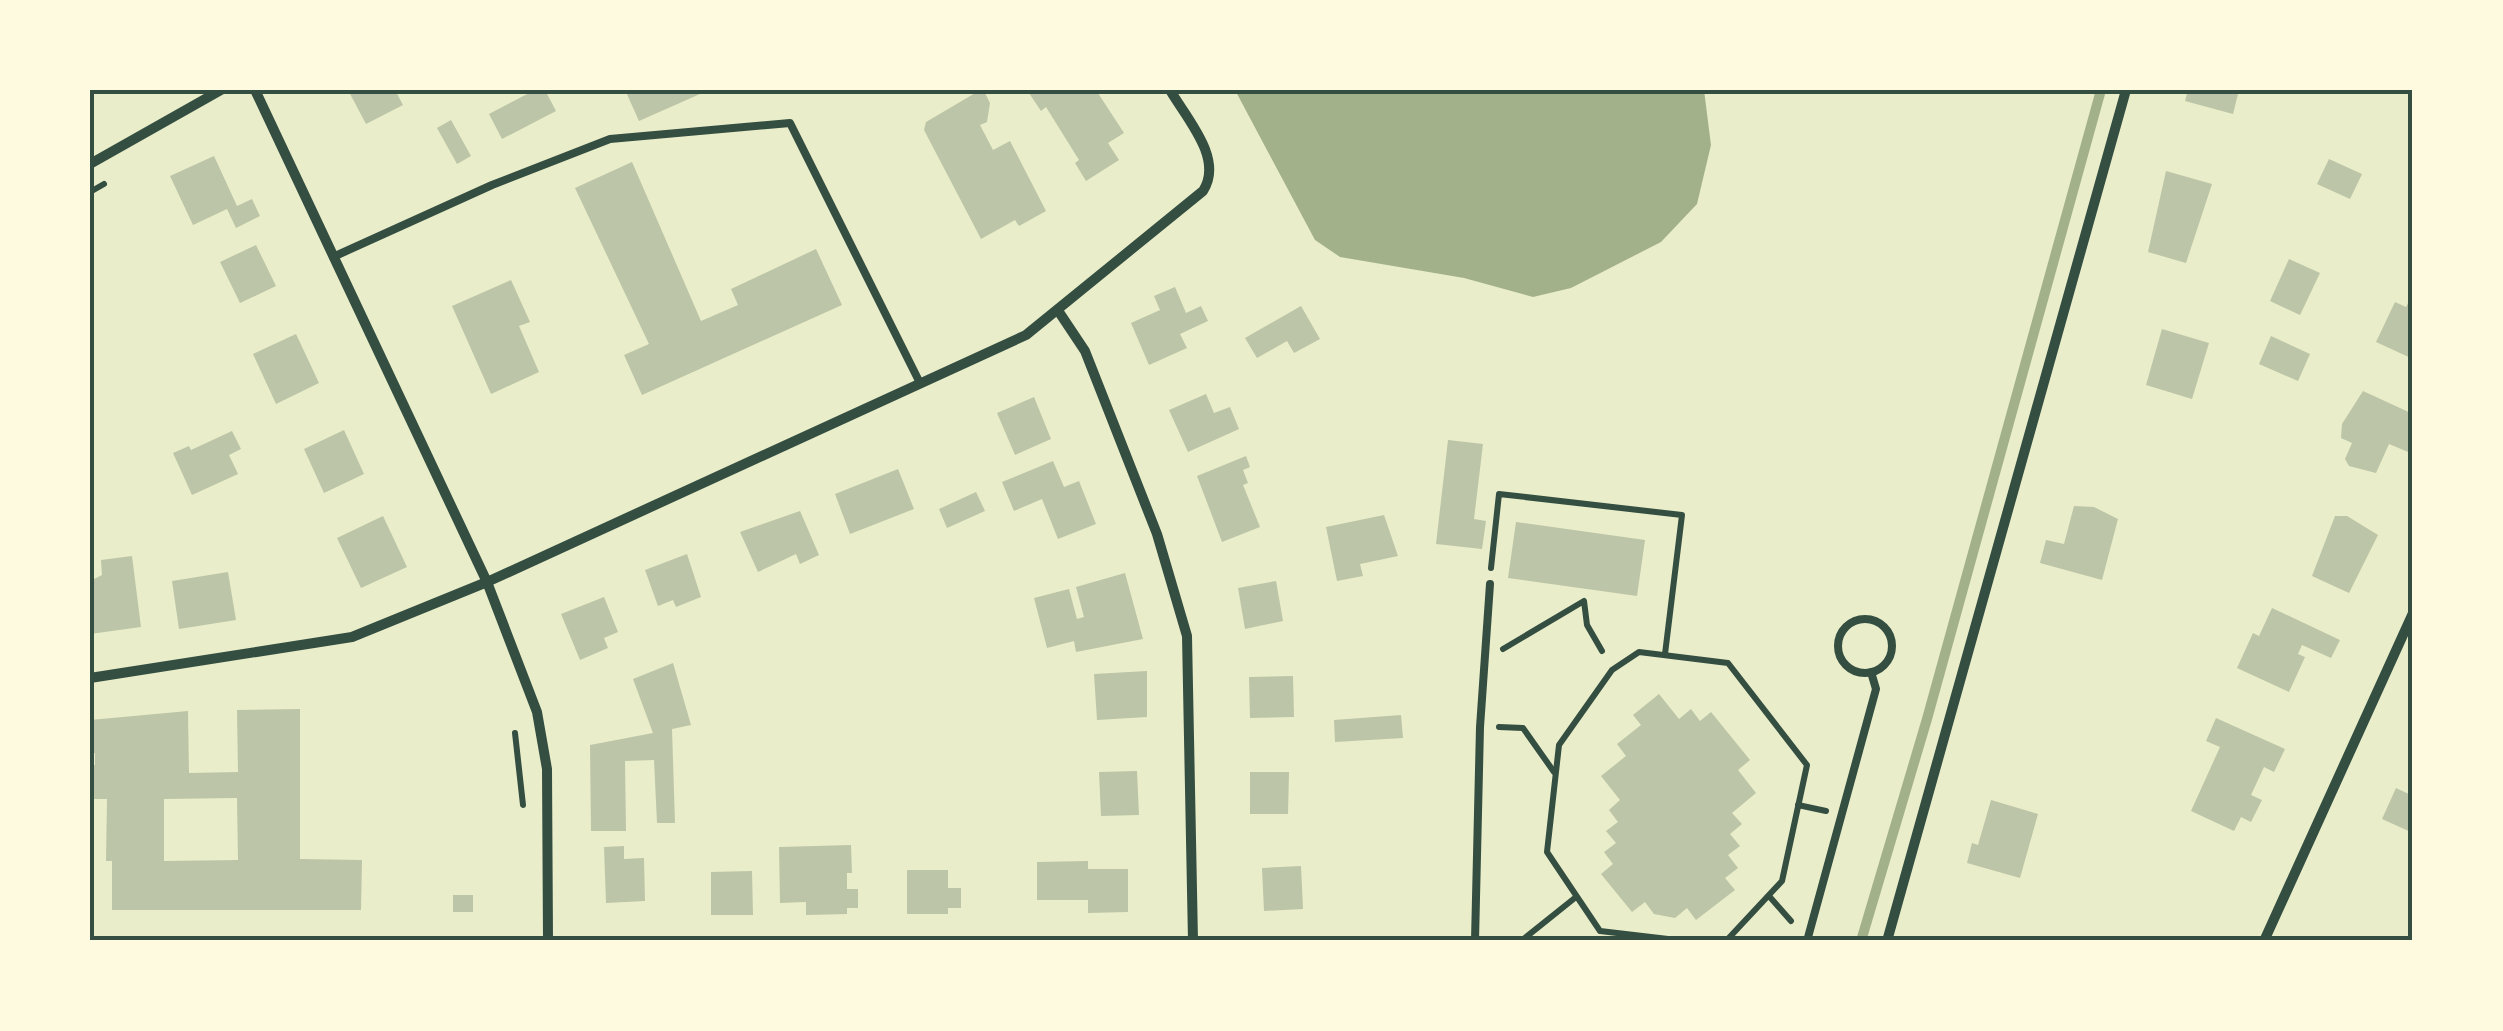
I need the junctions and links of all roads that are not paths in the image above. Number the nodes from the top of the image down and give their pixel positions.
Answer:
1 (221, 90) edge
2 (255, 90) edge
3 (1170, 90) edge
4 (2126, 90) edge
5 (90, 164) edge
6 (334, 256) junction
7 (1059, 312) junction
8 (920, 382) junction
9 (487, 582) junction
10 (1490, 584) road end
11 (2413, 612) edge
12 (1872, 672) junction
13 (90, 678) edge
14 (548, 941) edge
15 (1193, 941) edge
16 (1475, 941) edge
17 (1807, 941) edge
18 (1887, 941) edge
19 (2264, 941) edge

1 - 5 street
2 - 6 street
3 - 7 street
4 - 18 street
6 - 8 lane
6 - 9 street
7 - 8 street
7 - 15 street
8 - 9 street
9 - 13 street
9 - 14 street
10 - 16 lane
11 - 19 street
12 - 12 lane
12 - 17 lane

